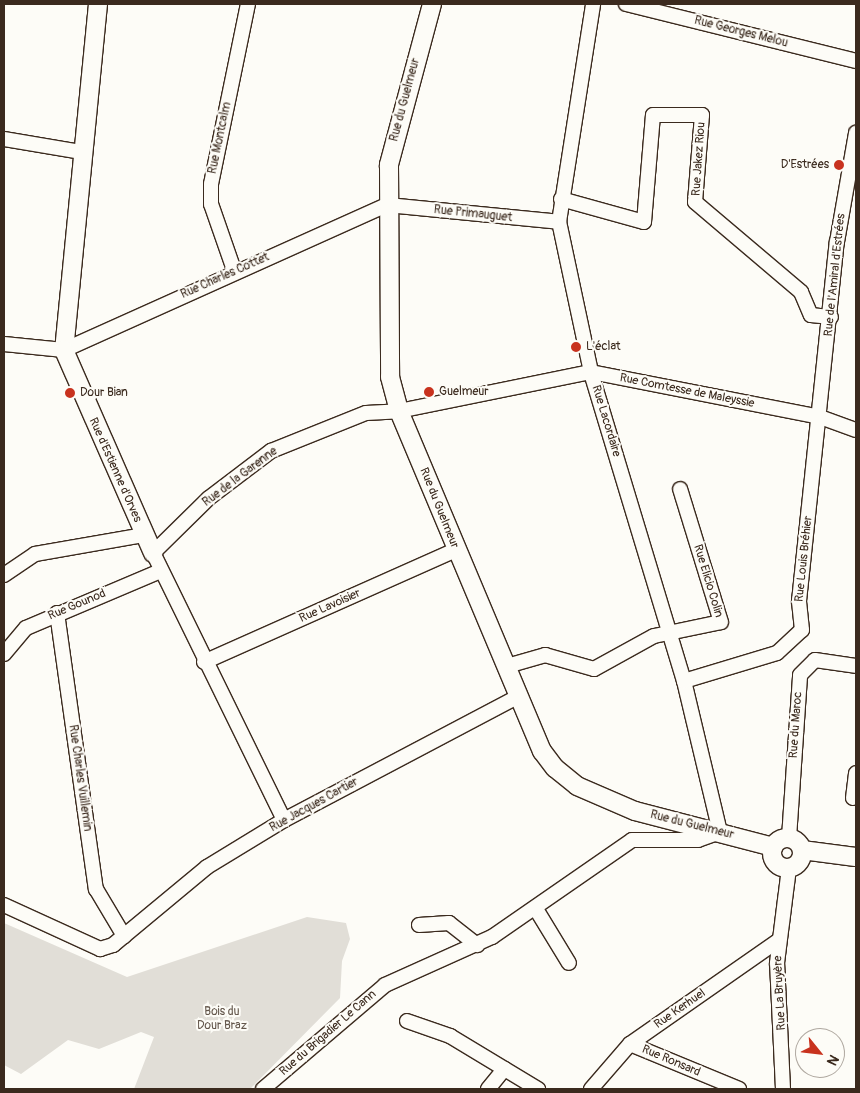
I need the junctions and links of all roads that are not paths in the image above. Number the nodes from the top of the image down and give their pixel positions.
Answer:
1 (98, 4) edge
2 (248, 4) edge
3 (432, 4) edge
4 (593, 4) edge
5 (626, 4) edge
6 (856, 61) edge
7 (856, 133) edge
8 (4, 139) edge
9 (81, 152) junction
10 (561, 199) junction
11 (387, 205) junction
12 (559, 222) junction
13 (234, 270) junction
14 (831, 317) junction
15 (4, 344) edge
16 (64, 350) junction
17 (591, 372) junction
18 (399, 411) junction
19 (820, 417) junction
20 (856, 430) edge
21 (680, 489) dead end
22 (144, 535) junction
23 (456, 550) junction
24 (153, 553) junction
25 (160, 570) junction
26 (4, 576) edge
27 (57, 613) junction
28 (670, 633) junction
29 (4, 654) edge
30 (204, 662) junction
31 (507, 666) junction
32 (856, 666) edge
33 (684, 681) junction
34 (518, 696) junction
35 (856, 773) edge
36 (853, 798) dead end
37 (284, 820) junction
38 (720, 832) junction
39 (795, 844) junction
40 (773, 847) junction
41 (856, 857) edge
42 (789, 868) junction
43 (4, 905) edge
44 (536, 908) junction
45 (419, 925) dead end
46 (124, 936) junction
47 (778, 940) junction
48 (477, 945) junction
49 (569, 963) dead end
50 (407, 1021) dead end
51 (630, 1044) junction
52 (504, 1069) junction
53 (263, 1089) edge
54 (488, 1089) edge
55 (538, 1089) edge
56 (591, 1089) edge
57 (739, 1089) edge
58 (782, 1089) edge

1 - 9 street, Rue d'Estienne d'Orves
2 - 13 street, Rue Montcalm
3 - 11 street, Rue du Guelmeur
4 - 10 street, Rue Lacordaire
5 - 6 street, Rue Georges Melou
7 - 14 street, Rue de l'Amiral d'Estrées
8 - 9 street
9 - 16 street, Rue d'Estienne d'Orves
10 - 12 street, Rue Lacordaire
10 - 14 street, Rue Jakez Riou
11 - 12 street, Rue Primauguet
11 - 13 street, Rue Charles Cottet
11 - 18 street, Rue du Guelmeur
12 - 17 street, Rue Lacordaire
13 - 16 street, Rue Charles Cottet
14 - 19 street, Rue de l'Amiral d'Estrées
15 - 16 street
16 - 22 street, Rue d'Estienne d'Orves
17 - 18 street, Rue Comtesse de Maleyssie
17 - 19 street, Rue Comtesse de Maleyssie
17 - 28 street, Rue Lacordaire
18 - 23 street, Rue du Guelmeur
18 - 24 street, Rue de la Garenne
19 - 20 street, Rue Comtesse de Maleyssie
19 - 33 street, Rue Louis Bréhier
21 - 28 street, Rue Elicio Colin
22 - 24 street, Rue d'Estienne d'Orves
22 - 26 street
23 - 30 street, Rue Lavoisier
23 - 31 street, Rue du Guelmeur
24 - 25 street, Rue d'Estienne d'Orves
25 - 27 street, Rue Gounod
25 - 30 street, Rue d'Estienne d'Orves
27 - 29 street, Rue Gounod
27 - 46 street, Rue Charles Vuillemin
28 - 31 street
28 - 33 street, Rue Lacordaire
30 - 37 street, Rue d'Estienne d'Orves
31 - 34 street, Rue du Guelmeur
32 - 39 street, Rue du Maroc
33 - 38 street, Rue Lacordaire
34 - 37 street, Rue Jacques Cartier
34 - 38 street, Rue du Guelmeur
35 - 36 street
37 - 46 street, Rue Jacques Cartier
38 - 40 street, Rue du Guelmeur
38 - 44 street, Rue du Brigadier Le Cann
39 - 40 street
39 - 41 street
39 - 42 street
40 - 42 street
42 - 47 street, Rue La Bruyère
43 - 46 street
44 - 48 street, Rue du Brigadier Le Cann
44 - 49 street
45 - 48 street
47 - 51 street, Rue Kerhuel
47 - 58 street, Rue La Bruyère
48 - 53 street, Rue du Brigadier Le Cann
50 - 52 street
51 - 56 street, Rue Kerhuel
51 - 57 street, Rue Ronsard
52 - 54 street
52 - 55 street

